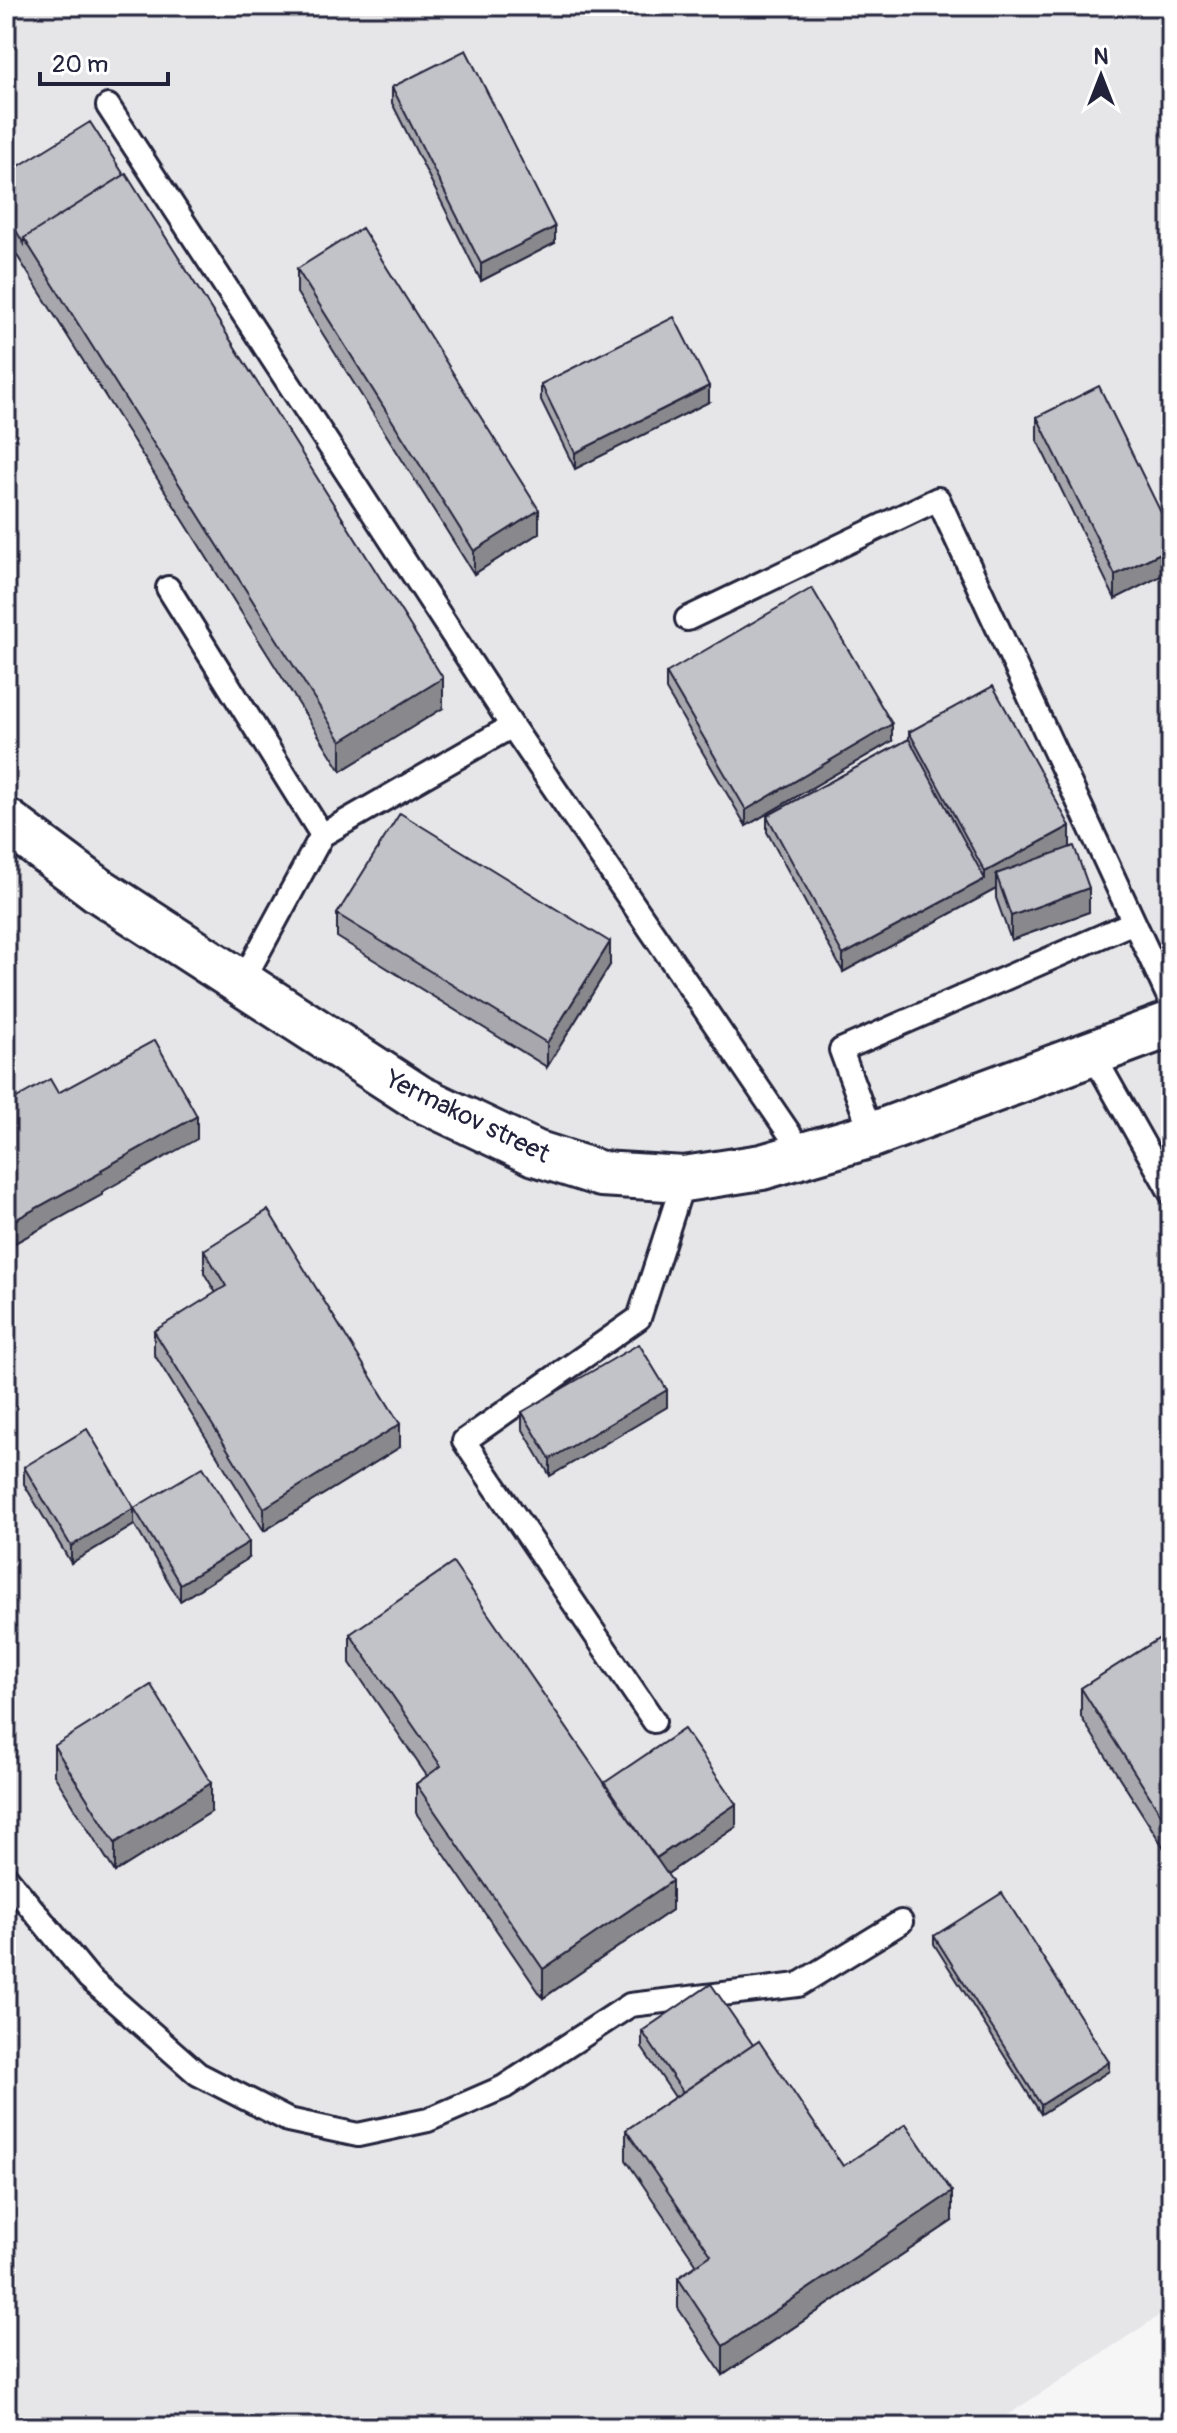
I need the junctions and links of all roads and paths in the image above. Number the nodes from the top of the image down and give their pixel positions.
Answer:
1 (108, 106) dead end
2 (168, 588) dead end
3 (687, 619) dead end
4 (512, 726) junction
5 (6, 821) edge
6 (322, 835) junction
7 (1134, 922) junction
8 (241, 984) junction
9 (1171, 1002) edge
10 (1171, 1024) edge
11 (1092, 1053) junction
12 (872, 1135) junction
13 (804, 1155) junction
14 (684, 1179) junction
15 (1171, 1193) edge
16 (654, 1721) dead end
17 (6, 1877) edge
18 (901, 1922) dead end

1 - 4 lane
2 - 6 lane
3 - 7 lane
4 - 6 lane
4 - 13 lane
5 - 8 street, Yermakov street
6 - 8 lane
7 - 9 lane
7 - 12 lane
8 - 14 street, Yermakov street
10 - 11 street, Yermakov street
11 - 12 street, Yermakov street
11 - 15 lane
12 - 13 street, Yermakov street
13 - 14 street, Yermakov street
14 - 16 lane
17 - 18 lane

